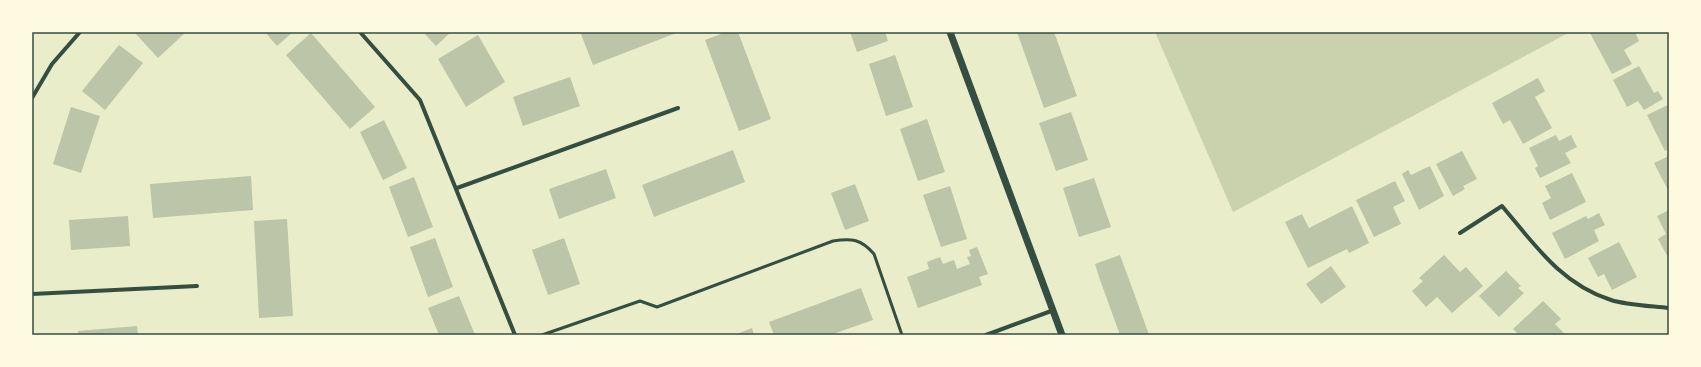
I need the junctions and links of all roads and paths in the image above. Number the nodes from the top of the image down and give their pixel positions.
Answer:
1 (80, 32) edge
2 (360, 32) edge
3 (950, 32) edge
4 (32, 98) edge
5 (678, 108) dead end
6 (457, 188) junction
7 (1460, 233) dead end
8 (197, 286) dead end
9 (32, 294) edge
10 (1669, 308) edge
11 (1054, 310) junction
12 (515, 335) edge
13 (542, 335) edge
14 (902, 335) edge
15 (986, 335) edge
16 (1062, 335) edge

1 - 4 street
2 - 6 street
3 - 11 street
5 - 6 street
6 - 12 street
7 - 10 street
8 - 9 street
11 - 15 street
11 - 16 street
13 - 14 lane

